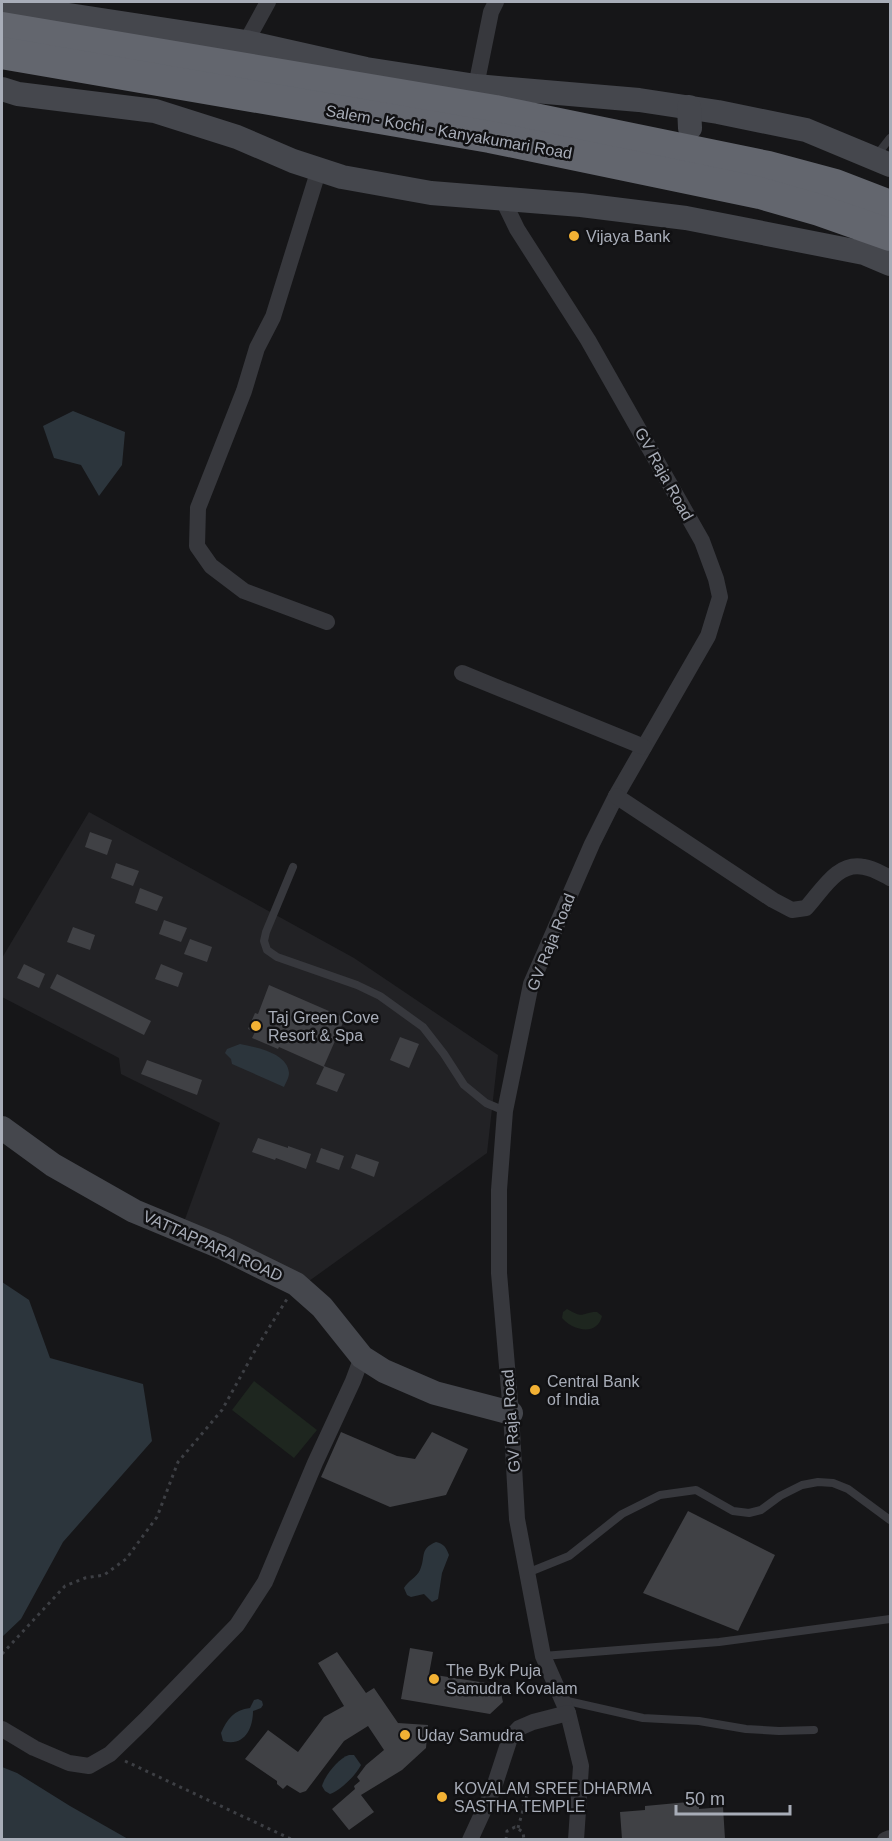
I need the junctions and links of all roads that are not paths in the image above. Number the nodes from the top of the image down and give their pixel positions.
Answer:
1 (268, 2) edge
2 (496, 2) edge
3 (2, 3) edge
4 (2, 28) edge
5 (246, 42) junction
6 (2, 53) edge
7 (476, 86) junction
8 (2, 89) edge
9 (493, 124) junction
10 (891, 138) edge
11 (882, 162) edge
12 (319, 169) junction
13 (687, 183) dead end
14 (502, 198) junction
15 (891, 206) edge
16 (686, 218) junction
17 (891, 235) edge
18 (891, 264) edge
19 (327, 622) dead end
20 (462, 673) dead end
21 (644, 747) junction
22 (616, 796) junction
23 (293, 867) dead end
24 (891, 878) edge
25 (506, 1111) junction
26 (2, 1128) edge
27 (362, 1357) junction
28 (511, 1413) junction
29 (891, 1520) edge
30 (527, 1573) junction
31 (891, 1619) edge
32 (543, 1656) junction
33 (565, 1707) junction
34 (2, 1729) edge
35 (814, 1730) dead end
36 (891, 1838) edge
37 (470, 1839) edge
38 (576, 1839) edge
39 (885, 1839) edge

1 - 5 street
2 - 7 street
3 - 5 street
4 - 9 highway, Salem - Kochi - Kanyakumari Road
5 - 7 street
6 - 9 highway, Salem - Kochi - Kanyakumari Road
7 - 11 street
8 - 12 street
9 - 15 highway, Salem - Kochi - Kanyakumari Road
9 - 17 highway, Salem - Kochi - Kanyakumari Road
10 - 11 lane
12 - 14 street
12 - 19 street
13 - 16 street
14 - 16 street
14 - 21 street, GV Raja Road
16 - 18 street
20 - 21 street
21 - 22 street, GV Raja Road
22 - 24 street
22 - 25 street, GV Raja Road
23 - 25 lane
25 - 28 street, GV Raja Road
26 - 27 street, VATTAPPARA ROAD
27 - 28 street, VATTAPPARA ROAD
27 - 34 street
28 - 30 street, GV Raja Road
29 - 30 lane
30 - 32 street, GV Raja Road
31 - 32 lane
32 - 33 street, GV Raja Road
33 - 35 lane
33 - 37 street
33 - 38 street, GV Raja Road
36 - 39 street

